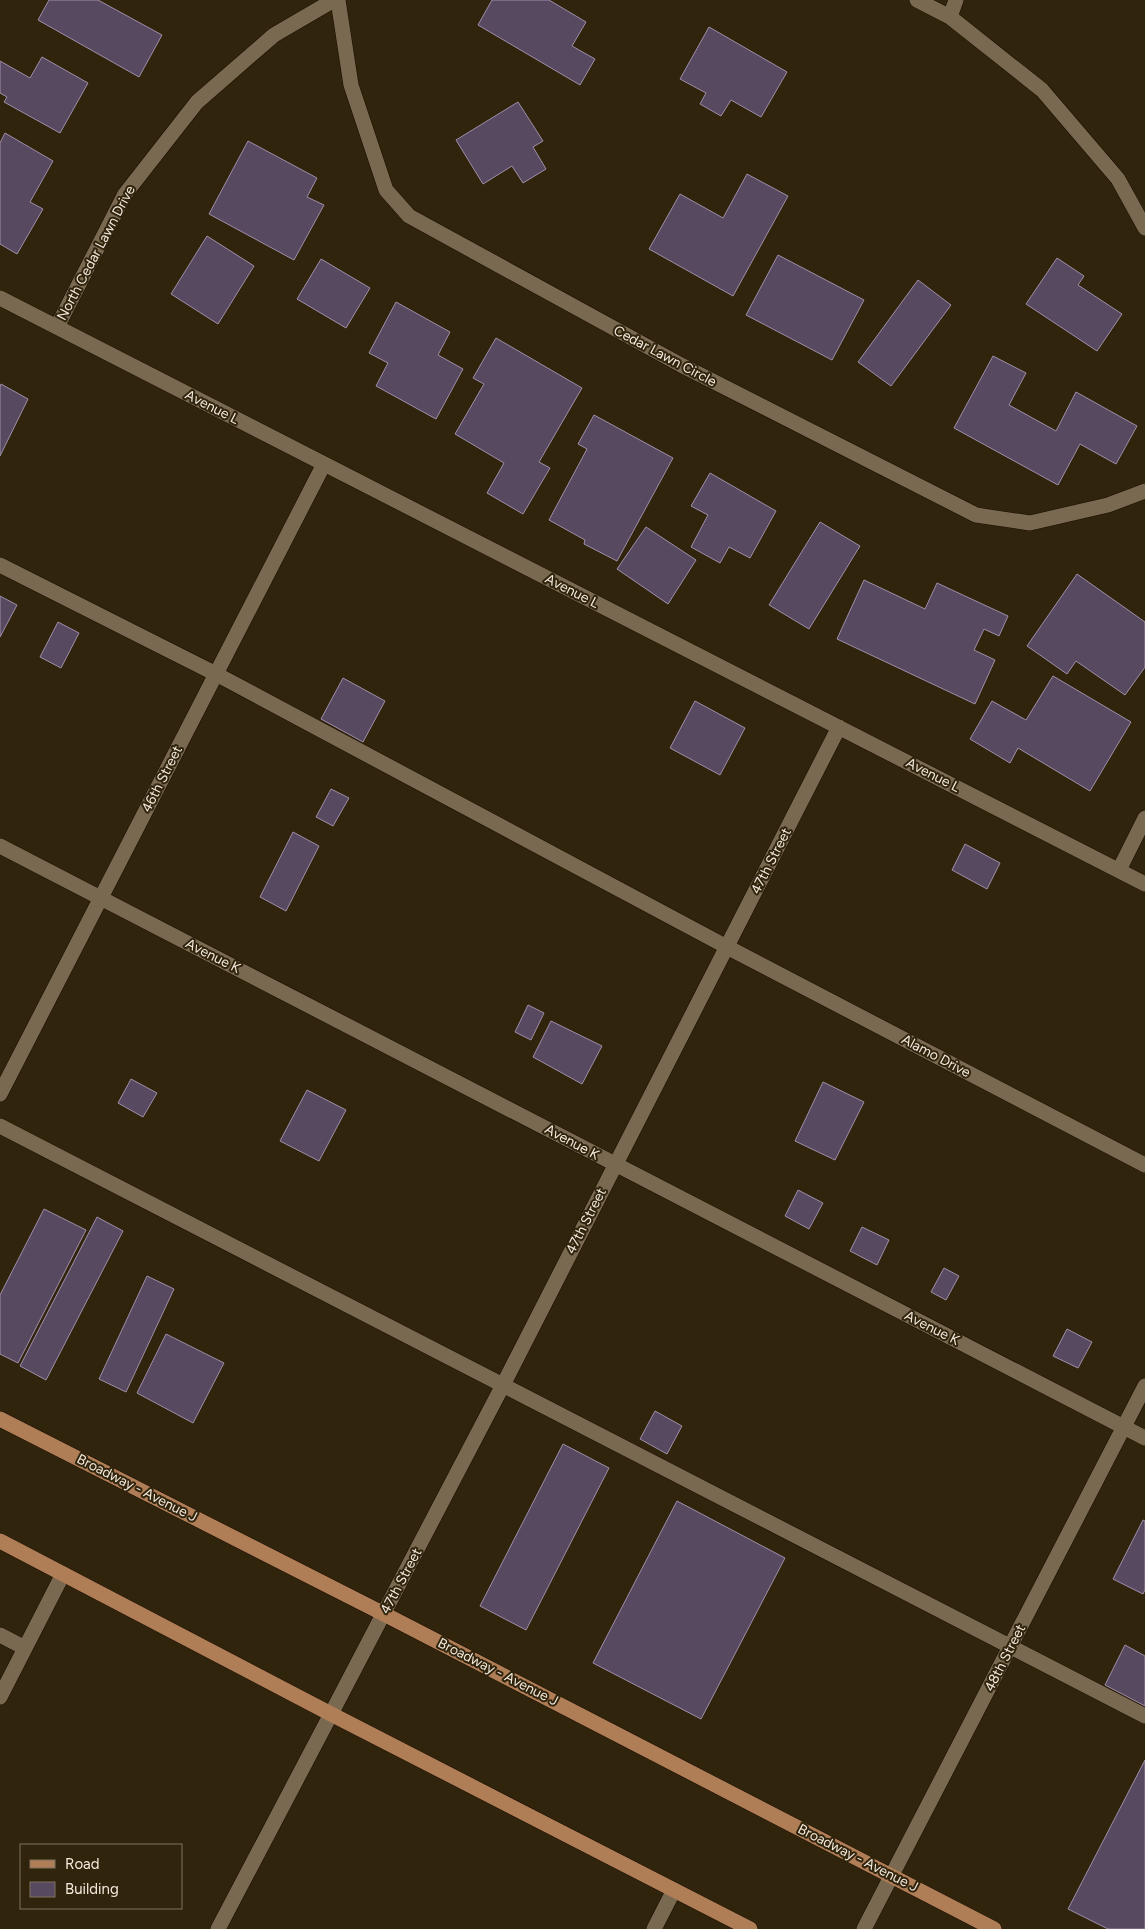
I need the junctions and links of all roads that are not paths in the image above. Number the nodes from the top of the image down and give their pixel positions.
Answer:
1 (334, 0) edge
2 (338, 0) edge
3 (917, 0) edge
4 (956, 0) edge
5 (950, 17) junction
6 (1145, 228) edge
7 (0, 298) edge
8 (57, 328) junction
9 (324, 464) junction
10 (1145, 491) edge
11 (0, 565) edge
12 (216, 674) junction
13 (839, 727) junction
14 (1145, 818) edge
15 (0, 846) edge
16 (1119, 870) junction
17 (1145, 884) edge
18 (100, 898) junction
19 (726, 947) junction
20 (0, 1094) edge
21 (0, 1126) edge
22 (615, 1164) junction
23 (1145, 1165) edge
24 (502, 1385) junction
25 (1145, 1386) edge
26 (0, 1419) edge
27 (1124, 1427) junction
28 (1145, 1438) edge
29 (0, 1541) edge
30 (63, 1574) junction
31 (384, 1614) junction
32 (0, 1635) edge
33 (1010, 1646) junction
34 (25, 1648) junction
35 (0, 1697) edge
36 (331, 1714) junction
37 (1145, 1716) edge
38 (892, 1876) junction
39 (674, 1890) junction
40 (218, 1929) edge
41 (654, 1929) edge
42 (750, 1929) edge
43 (864, 1929) edge
44 (994, 1929) edge

1 - 8 street, North Cedar Lawn Drive
2 - 10 street, Cedar Lawn Circle
3 - 5 street
4 - 5 street
5 - 6 street
7 - 8 street, Avenue L
8 - 9 street, Avenue L
9 - 12 street, 46th Street
9 - 13 street, Avenue L
11 - 12 street, Alamo Drive
12 - 18 street, 46th Street
12 - 19 street, Alamo Drive
13 - 16 street, Avenue L
13 - 19 street, 47th Street
14 - 16 street
15 - 18 street, Avenue K
16 - 17 street, Avenue L
18 - 20 street, 46th Street
18 - 22 street, Avenue K
19 - 22 street, 47th Street
19 - 23 street, Alamo Drive
21 - 24 street
22 - 24 street, 47th Street
22 - 27 street, Avenue K
24 - 31 street, 47th Street
24 - 33 street
25 - 27 street, 48th Street
26 - 31 main road, Broadway - Avenue J
27 - 28 street, Avenue K
27 - 33 street, 48th Street
29 - 30 main road
30 - 34 street
30 - 36 main road
31 - 36 street, 47th Street
31 - 38 main road, Broadway - Avenue J
32 - 34 street
33 - 37 street
33 - 38 street, 48th Street
34 - 35 street
36 - 39 main road
36 - 40 street, 47th Street
38 - 43 street, 48th Street
38 - 44 main road, Broadway - Avenue J
39 - 41 street
39 - 42 main road

